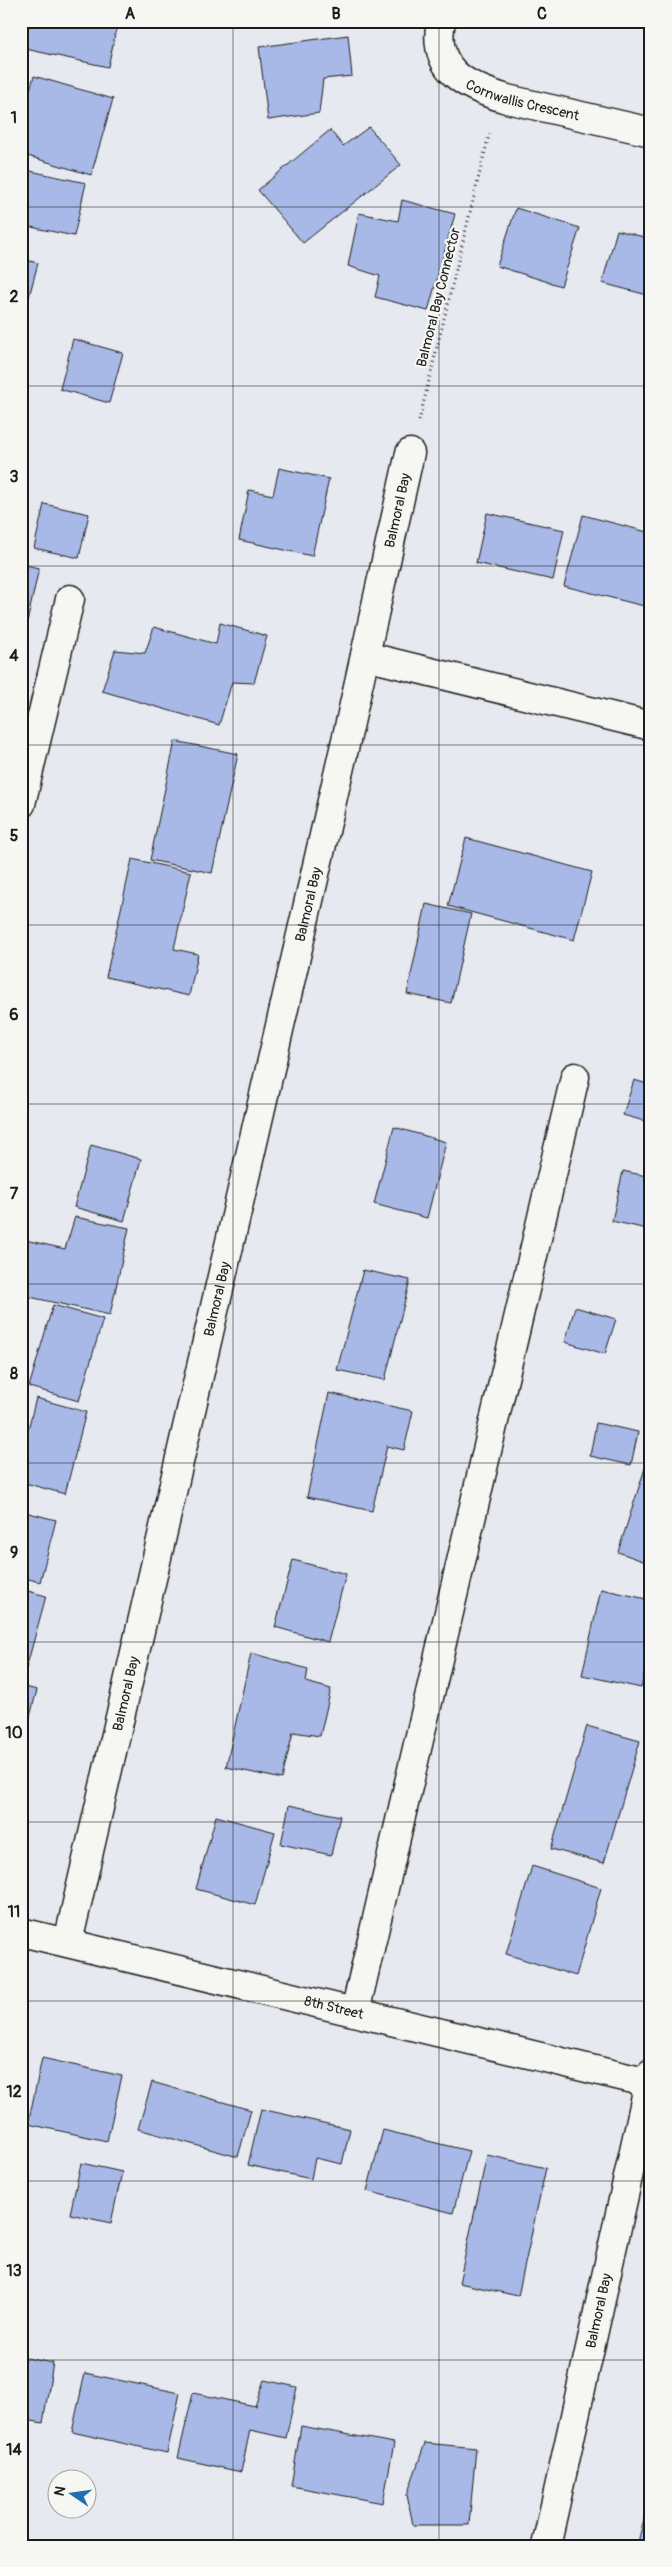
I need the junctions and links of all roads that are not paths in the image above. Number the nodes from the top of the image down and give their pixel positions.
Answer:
1 (440, 21) edge
2 (651, 132) edge
3 (408, 459) road end
4 (70, 599) dead end
5 (365, 656) junction
6 (651, 726) edge
7 (21, 804) edge
8 (575, 1077) dead end
9 (21, 1932) edge
10 (68, 1942) junction
11 (355, 2012) junction
12 (650, 2079) edge
13 (546, 2546) edge

1 - 2 street, Cornwallis Crescent
3 - 5 street, Balmoral Bay
4 - 7 street
5 - 6 street
5 - 10 street, Balmoral Bay
8 - 11 street
9 - 10 street, 8th Street
10 - 11 street, 8th Street
11 - 12 street, 8th Street
12 - 13 street, Balmoral Bay

